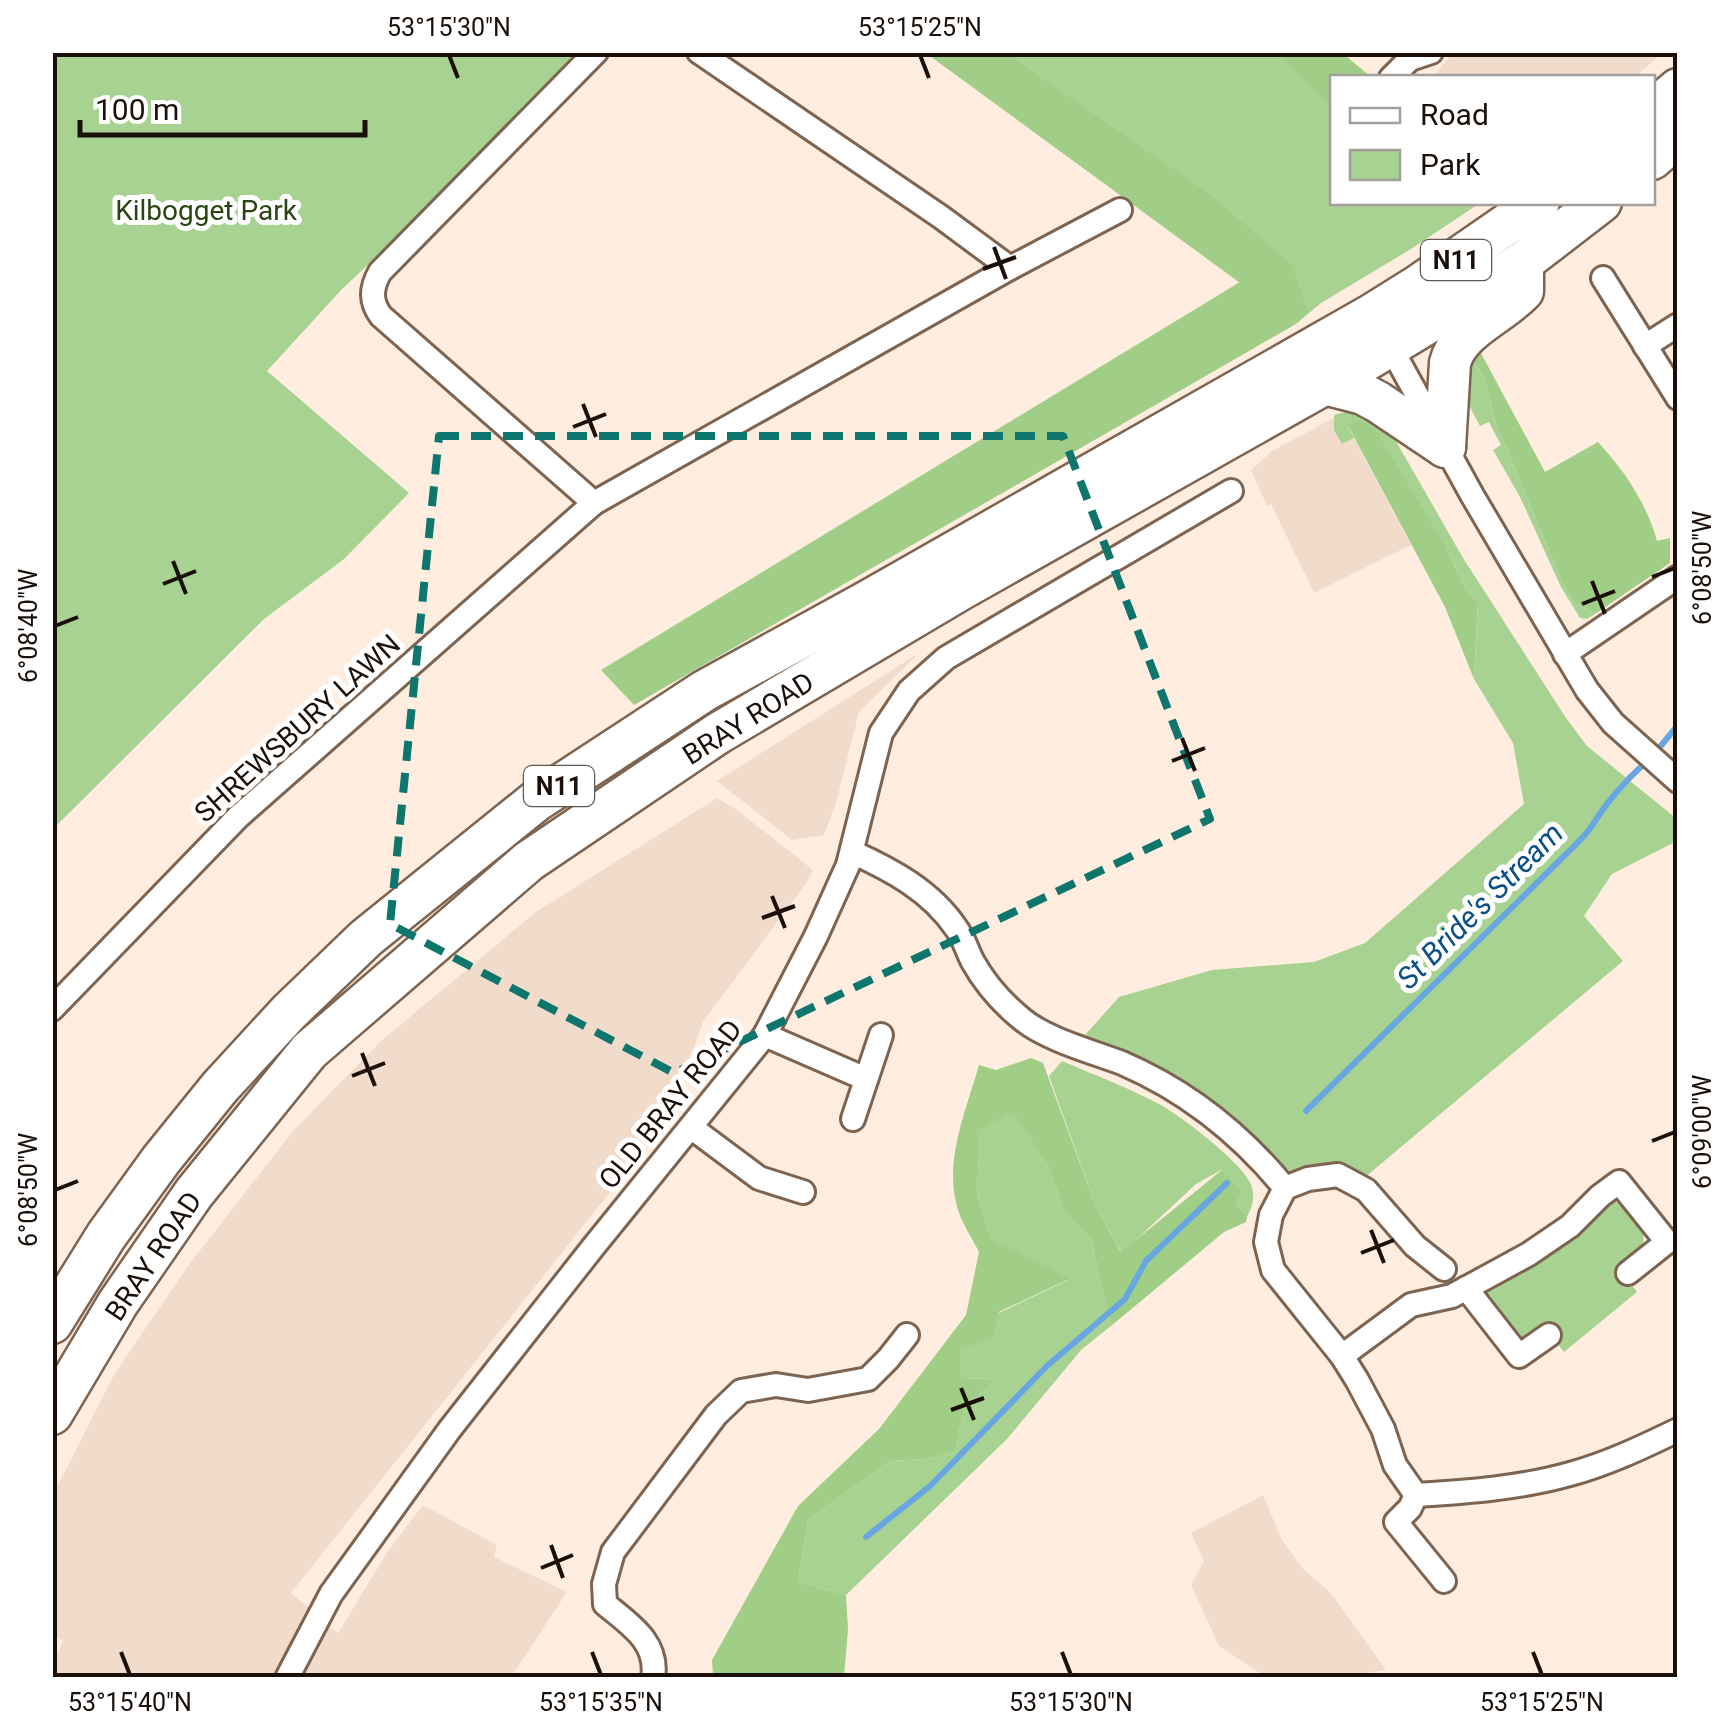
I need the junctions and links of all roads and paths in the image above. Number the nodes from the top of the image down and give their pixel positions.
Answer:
1 (596, 52) edge
2 (699, 52) edge
3 (1431, 52) edge
4 (1395, 75) edge
5 (1678, 89) edge
6 (1655, 108) edge
7 (1678, 136) edge
8 (1655, 156) edge
9 (1536, 205) edge
10 (1597, 205) edge
11 (1120, 210) dead end
12 (1523, 262) junction
13 (1010, 268) junction
14 (1470, 274) junction
15 (1603, 278) dead end
16 (1678, 325) edge
17 (1380, 330) junction
18 (1646, 346) junction
19 (1324, 384) junction
20 (1678, 398) edge
21 (1445, 447) junction
22 (1231, 491) dead end
23 (594, 503) junction
24 (1678, 577) edge
25 (1565, 654) junction
26 (1678, 781) edge
27 (852, 852) junction
28 (52, 1009) edge
29 (765, 1036) junction
30 (881, 1036) dead end
31 (866, 1080) junction
32 (853, 1119) dead end
33 (692, 1128) junction
34 (1286, 1188) junction
35 (803, 1192) dead end
36 (1444, 1269) dead end
37 (1628, 1273) dead end
38 (1466, 1288) junction
39 (52, 1323) edge
40 (907, 1335) dead end
41 (1549, 1335) dead end
42 (1342, 1356) junction
43 (52, 1414) edge
44 (1678, 1430) edge
45 (1416, 1496) junction
46 (1444, 1581) dead end
47 (287, 1678) edge
48 (652, 1678) edge

1 - 23 street
2 - 13 street
3 - 4 street
5 - 6 highway
7 - 8 highway
9 - 14 highway, BRAY ROAD / N11
10 - 12 highway, BRAY ROAD / N11
11 - 13 street, SHREWSBURY LAWN
12 - 14 highway, BRAY ROAD / N11
12 - 21 highway
13 - 23 street, SHREWSBURY LAWN
14 - 17 highway, BRAY ROAD / N11
15 - 18 street
16 - 18 street
17 - 19 highway, BRAY ROAD / N11
17 - 21 street
17 - 39 highway, BRAY ROAD / N11
18 - 20 street
19 - 21 highway
19 - 43 highway, BRAY ROAD / N11
21 - 25 street
22 - 27 street, OLD BRAY ROAD
23 - 28 street, SHREWSBURY LAWN
24 - 25 street
25 - 26 street
27 - 29 street, OLD BRAY ROAD
27 - 34 street
29 - 31 street
29 - 33 street, OLD BRAY ROAD
30 - 31 street
31 - 32 street
33 - 35 street
33 - 47 street, OLD BRAY ROAD
34 - 36 street
34 - 42 street
37 - 38 street
38 - 41 street
38 - 42 street
40 - 48 street
42 - 45 street
44 - 45 street
45 - 46 street

